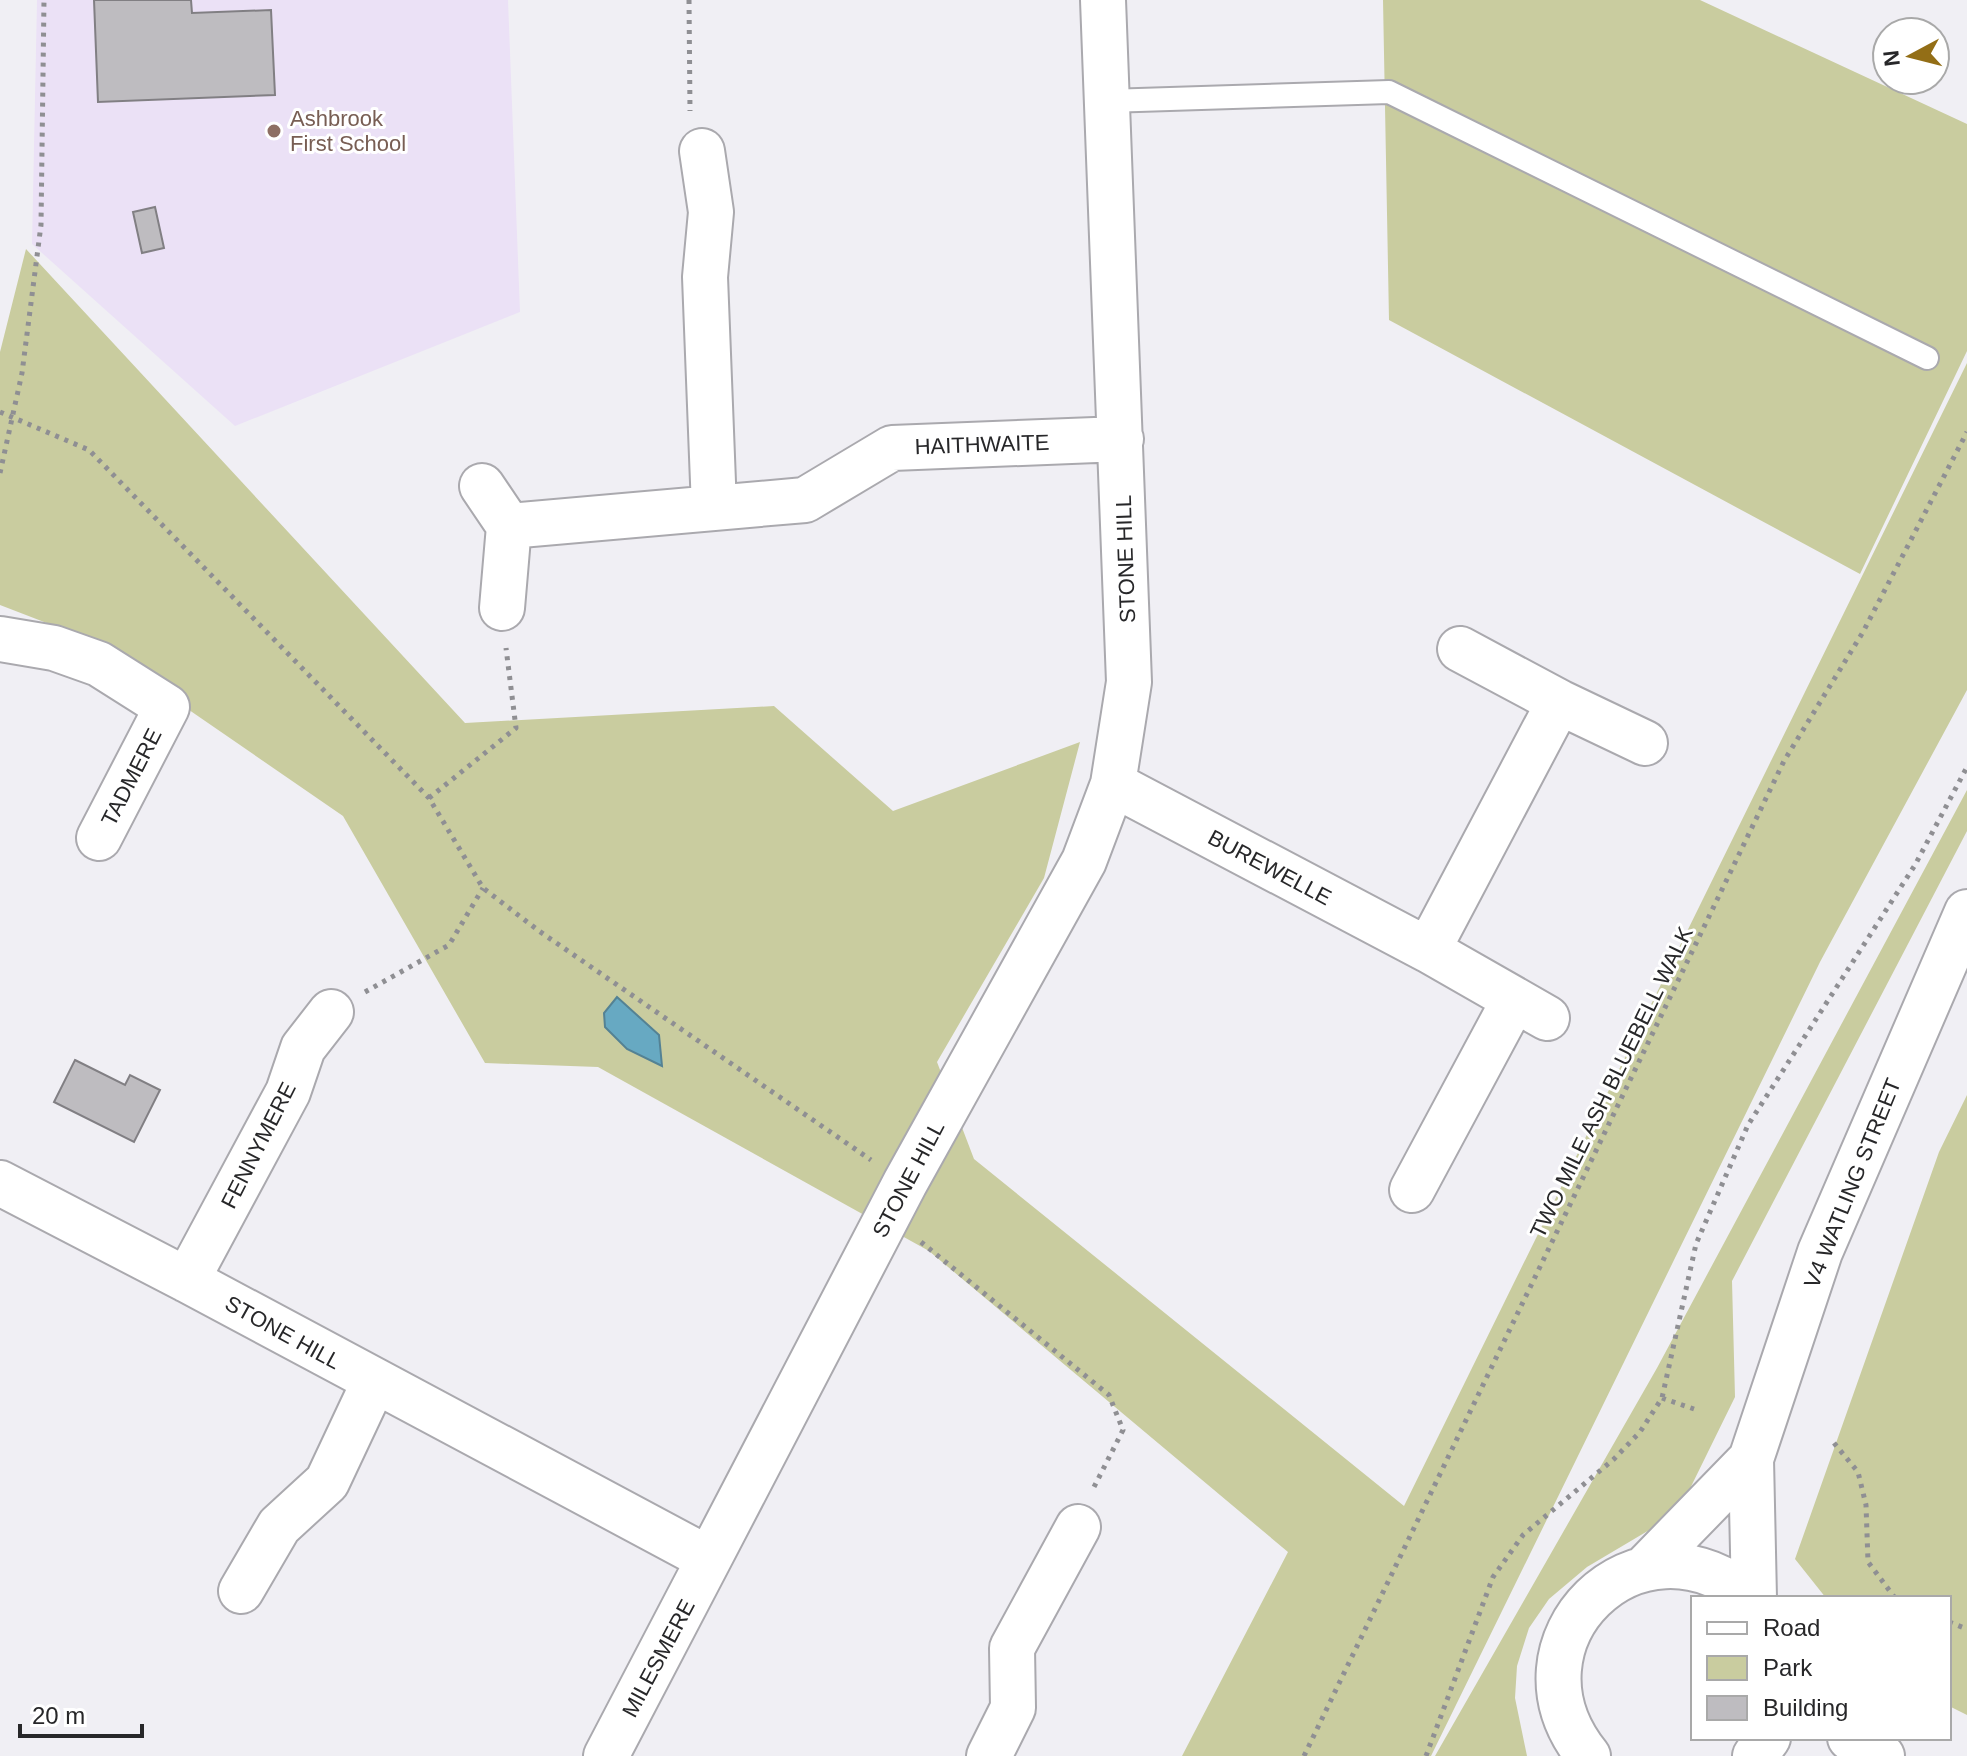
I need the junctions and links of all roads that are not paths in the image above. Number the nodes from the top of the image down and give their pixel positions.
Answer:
1 (1103, 0) edge
2 (1107, 101) junction
3 (702, 151) road end
4 (1927, 358) dead end
5 (1121, 439) junction
6 (482, 486) dead end
7 (714, 508) junction
8 (509, 526) junction
9 (502, 608) road end
10 (0, 639) edge
11 (1460, 649) dead end
12 (1559, 702) junction
13 (1645, 743) dead end
14 (1113, 784) junction
15 (99, 838) dead end
16 (1967, 912) edge
17 (1428, 950) junction
18 (331, 1012) road end
19 (0, 1183) edge
20 (1412, 1190) dead end
21 (187, 1280) junction
22 (374, 1382) junction
23 (1751, 1459) junction
24 (1078, 1527) road end
25 (709, 1559) junction
26 (1645, 1568) junction
27 (241, 1591) dead end
28 (1749, 1596) edge
29 (1752, 1596) edge
30 (1854, 1740) edge
31 (1574, 1748) edge
32 (606, 1756) edge
33 (989, 1756) edge
34 (1882, 1756) edge

1 - 2 street, STONE HILL
2 - 4 lane
2 - 5 street, STONE HILL
3 - 7 street
5 - 7 street, HAITHWAITE
5 - 14 street, STONE HILL
6 - 8 street
7 - 8 street, HAITHWAITE
8 - 9 street
10 - 15 street, TADMERE
11 - 12 street
12 - 13 street
12 - 17 street
14 - 17 street, BUREWELLE
14 - 25 street, STONE HILL
16 - 23 street, V4 WATLING STREET
17 - 20 street, BUREWELLE
18 - 21 street, FENNYMERE
19 - 21 street, STONE HILL
21 - 22 street, STONE HILL
22 - 25 street, STONE HILL
22 - 27 street
23 - 26 street, V4 WATLING STREET
23 - 29 street, V4 WATLING STREET
24 - 33 street
25 - 32 street, MILESMERE
26 - 28 street
26 - 31 street
30 - 34 street

